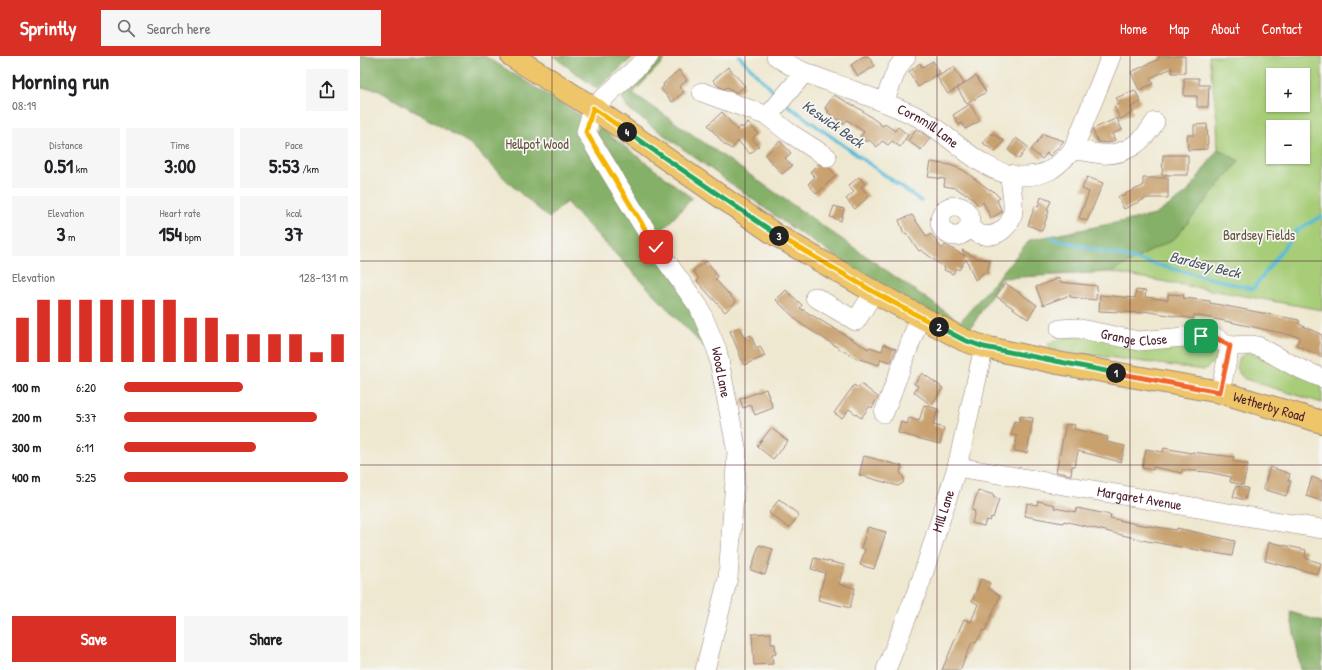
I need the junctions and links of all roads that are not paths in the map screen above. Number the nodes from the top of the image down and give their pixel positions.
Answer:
1 (512, 56) edge
2 (649, 56) edge
3 (776, 56) edge
4 (906, 56) edge
5 (1111, 56) edge
6 (799, 79) junction
7 (702, 92) dead end
8 (884, 102) junction
9 (593, 108) junction
10 (773, 110) junction
11 (1155, 122) dead end
12 (1072, 150) junction
13 (827, 157) dead end
14 (1010, 174) junction
15 (969, 228) dead end
16 (874, 292) junction
17 (815, 297) dead end
18 (920, 317) junction
19 (1060, 329) dead end
20 (1230, 346) junction
21 (984, 347) junction
22 (1322, 378) edge
23 (1220, 392) junction
24 (884, 413) dead end
25 (1322, 422) edge
26 (957, 467) junction
27 (1322, 529) edge
28 (705, 670) edge
29 (886, 670) edge

1 - 9 main road, Wetherby Road
2 - 9 street
3 - 6 street, Cornmill Lane
4 - 8 street
5 - 12 street, Cornmill Lane
6 - 8 street, Cornmill Lane
6 - 10 street
7 - 10 street
8 - 14 street, Cornmill Lane
9 - 16 main road, Wetherby Road
9 - 28 street, Wood Lane
10 - 13 street
11 - 12 street
12 - 14 street, Cornmill Lane
14 - 15 street
16 - 17 street
16 - 18 main road, Wetherby Road
18 - 21 main road, Wetherby Road
18 - 24 street
19 - 20 street, Grange Close
20 - 22 street
20 - 23 street
21 - 23 main road, Wetherby Road
21 - 26 street, Mill Lane
23 - 25 main road, Wetherby Road
26 - 27 street, Margaret Avenue
26 - 29 street, Mill Lane

